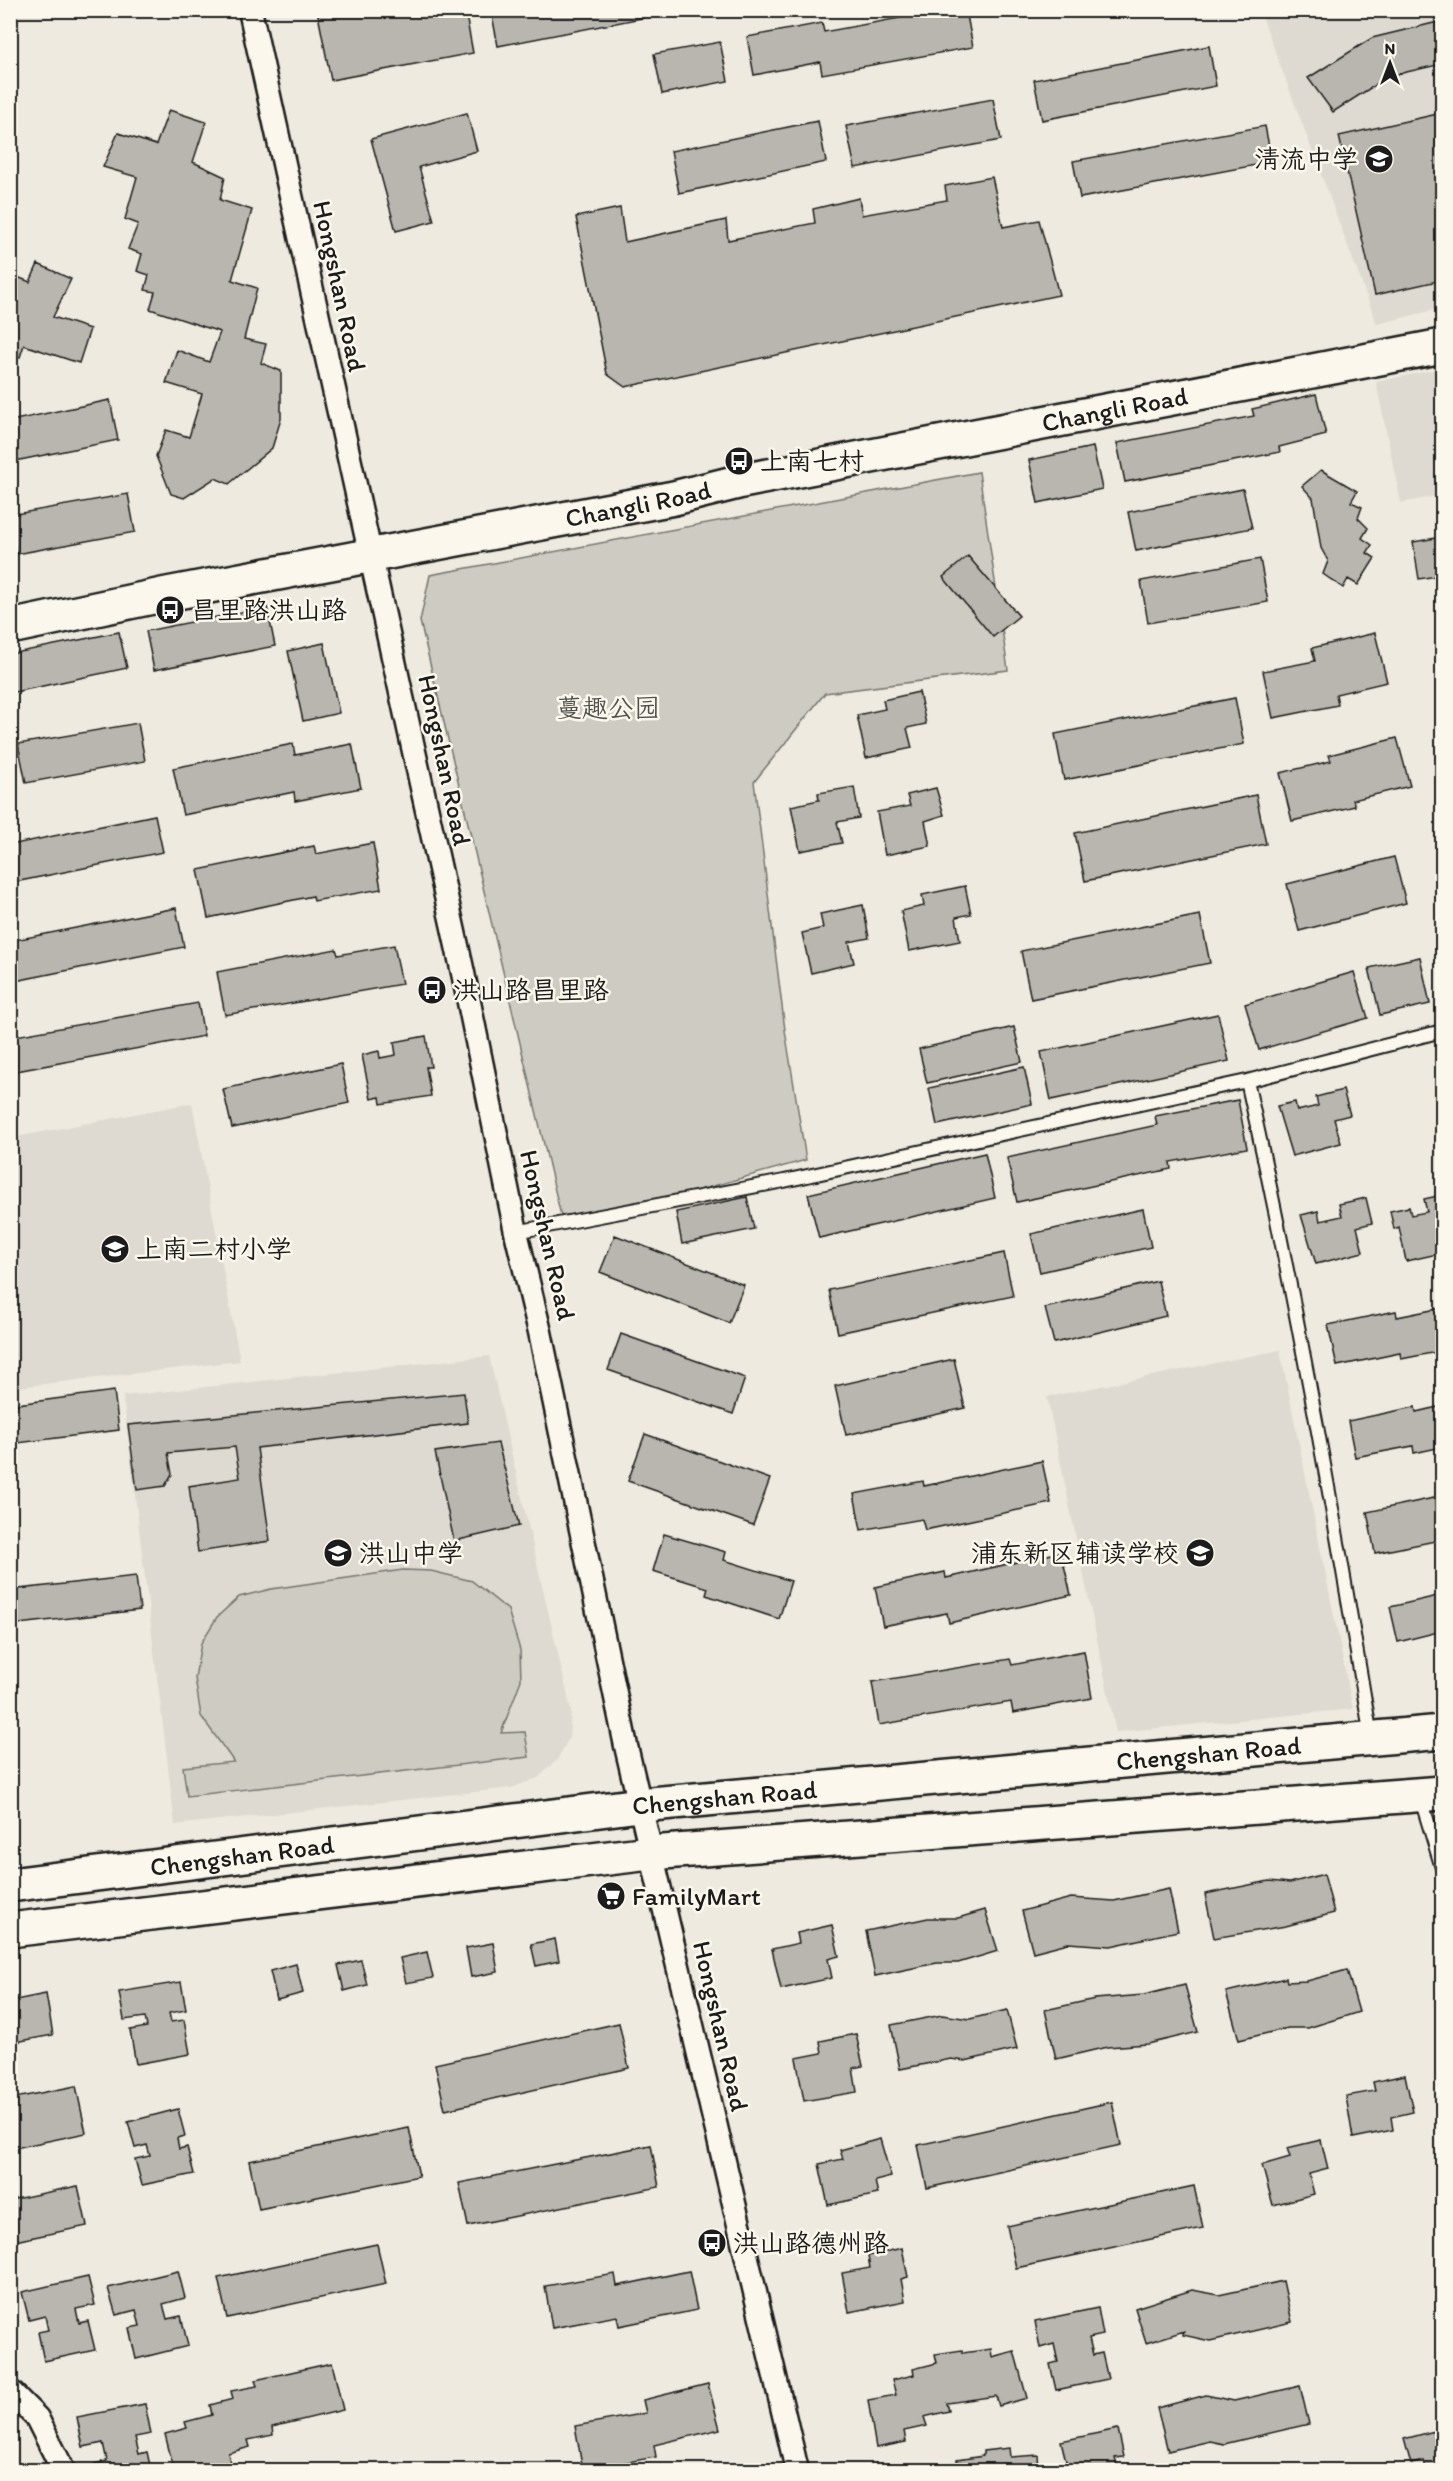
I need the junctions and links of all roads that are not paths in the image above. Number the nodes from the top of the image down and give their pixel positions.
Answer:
1 (250, 10) edge
2 (1443, 346) edge
3 (371, 556) junction
4 (10, 627) edge
5 (1443, 1031) edge
6 (1248, 1081) junction
7 (516, 1232) junction
8 (1443, 1732) edge
9 (1371, 1738) junction
10 (1431, 1794) edge
11 (640, 1805) junction
12 (650, 1853) junction
13 (1443, 1868) edge
14 (10, 1885) edge
15 (10, 1930) edge
16 (10, 2391) edge
17 (63, 2470) edge
18 (797, 2470) edge

1 - 3 street, Hongshan Road
2 - 3 main road, Changli Road
3 - 4 main road, Changli Road
3 - 7 street, Hongshan Road
5 - 6 lane
6 - 7 lane
6 - 9 lane
7 - 11 street, Hongshan Road
8 - 9 main road, Chengshan Road
9 - 11 main road, Chengshan Road
10 - 12 main road, Chengshan Road
10 - 13 lane
11 - 12 street, Hongshan Road
11 - 14 main road, Chengshan Road
12 - 15 main road, Chengshan Road
12 - 18 street, Hongshan Road
16 - 17 street

